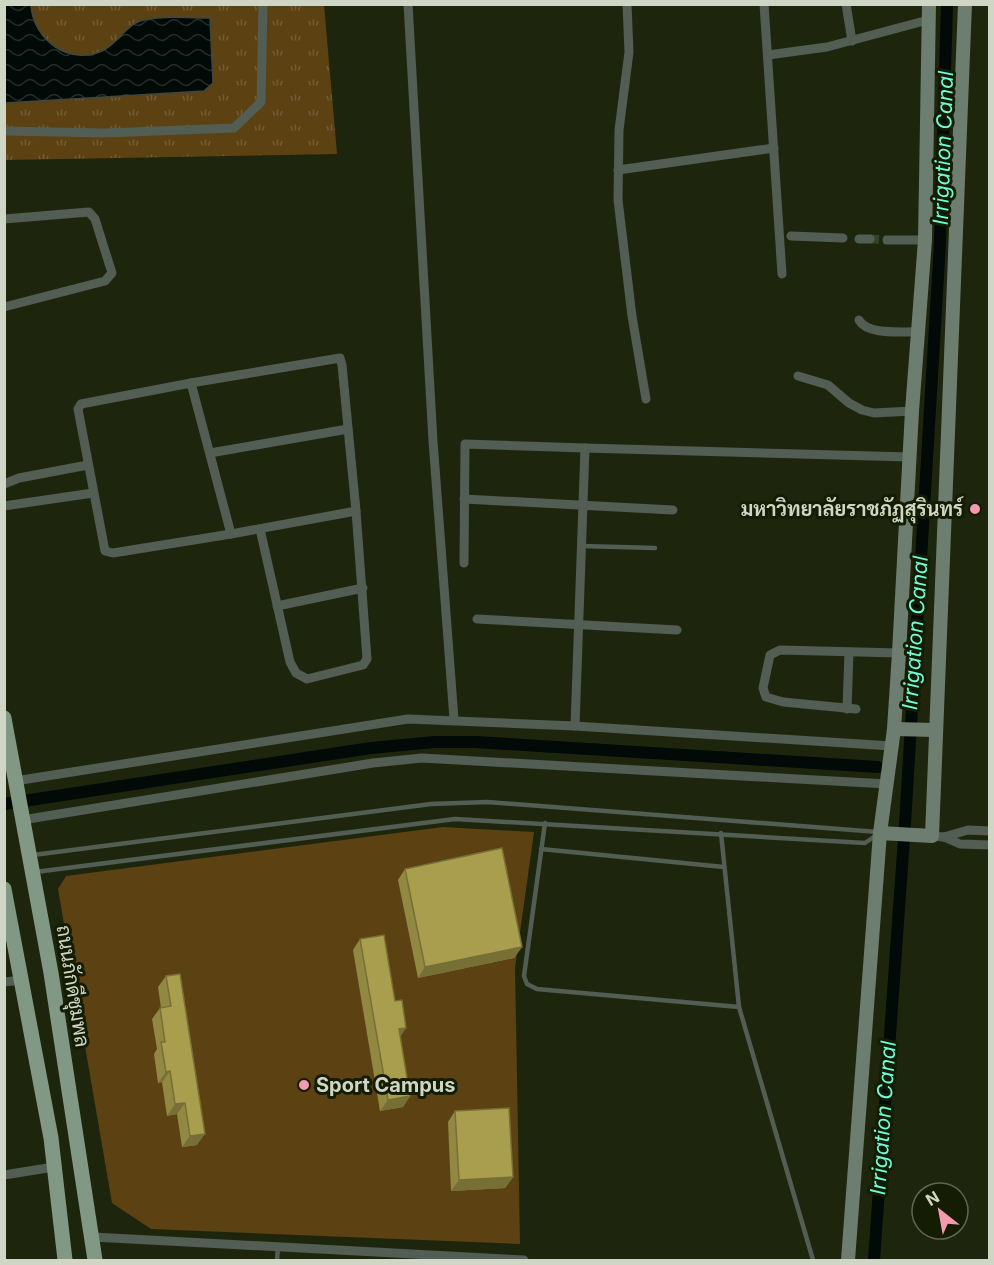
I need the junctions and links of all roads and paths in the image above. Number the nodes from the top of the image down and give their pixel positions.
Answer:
1 (263, 4) edge
2 (408, 4) edge
3 (627, 4) edge
4 (764, 4) edge
5 (846, 4) edge
6 (929, 4) edge
7 (965, 4) edge
8 (928, 20) junction
9 (852, 41) junction
10 (768, 55) junction
11 (4, 131) edge
12 (774, 148) junction
13 (618, 170) junction
14 (4, 219) edge
15 (791, 236) dead end
16 (843, 238) dead end
17 (859, 239) dead end
18 (870, 239) tunnel mouth
19 (887, 240) tunnel mouth
20 (925, 240) junction
21 (782, 274) dead end
22 (4, 307) edge
23 (859, 320) dead end
24 (919, 332) junction
25 (798, 376) dead end
26 (191, 383) junction
27 (646, 399) dead end
28 (912, 411) junction
29 (348, 429) junction
30 (585, 448) junction
31 (210, 453) junction
32 (910, 457) junction
33 (88, 465) junction
34 (4, 484) edge
35 (93, 493) junction
36 (464, 499) junction
37 (583, 504) junction
38 (4, 506) edge
39 (673, 510) dead end
40 (356, 511) junction
41 (260, 529) junction
42 (231, 534) junction
43 (582, 546) junction
44 (655, 548) dead end
45 (464, 562) dead end
46 (363, 588) junction
47 (277, 606) junction
48 (477, 619) dead end
49 (580, 623) junction
50 (677, 630) dead end
51 (849, 652) junction
52 (899, 653) junction
53 (4, 718) edge
54 (454, 719) junction
55 (576, 726) junction
56 (897, 729) junction
57 (930, 729) junction
58 (892, 746) junction
59 (15, 784) junction
60 (886, 784) junction
61 (21, 817) junction
62 (545, 823) junction
63 (990, 831) edge
64 (721, 833) junction
65 (885, 833) junction
66 (932, 836) junction
67 (990, 845) edge
68 (541, 849) junction
69 (28, 855) junction
70 (724, 867) junction
71 (31, 872) junction
72 (4, 889) edge
73 (22, 980) junction
74 (4, 982) edge
75 (739, 1007) junction
76 (54, 1167) junction
77 (4, 1175) edge
78 (93, 1237) junction
79 (278, 1247) junction
80 (65, 1260) edge
81 (95, 1260) edge
82 (277, 1260) edge
83 (524, 1260) edge
84 (813, 1260) edge
85 (848, 1260) edge

1 - 11 street
2 - 54 street
3 - 13 street
4 - 10 street
5 - 9 street
6 - 8 street
7 - 57 street
8 - 9 street
8 - 20 street
9 - 10 street
10 - 12 street
12 - 13 street
12 - 21 street
13 - 27 street
14 - 22 street
15 - 16 street
17 - 18 street
19 - 20 street
20 - 24 street
23 - 24 street
24 - 28 street
25 - 28 street
26 - 29 street
26 - 31 street
26 - 33 street
28 - 32 street
29 - 31 street
29 - 40 street
30 - 32 street
30 - 36 street
30 - 37 street
31 - 42 street
32 - 52 street
33 - 34 street
33 - 35 street
35 - 38 street
35 - 42 street
36 - 37 street
36 - 45 street
37 - 39 street
37 - 43 street
40 - 41 street
40 - 46 street
41 - 42 street
41 - 47 street
43 - 44 lane
43 - 49 street
46 - 47 street
46 - 47 street
48 - 49 street
49 - 50 street
49 - 55 street
51 - 51 street
51 - 52 street
52 - 56 street
53 - 59 main road, ถนนภักดีชุมพล
54 - 55 street
54 - 59 street
55 - 58 street
56 - 57 street
56 - 58 street
57 - 66 street
58 - 60 street
59 - 61 main road, ถนนภักดีชุมพล
60 - 61 street
60 - 65 street
61 - 69 main road, ถนนภักดีชุมพล
62 - 64 lane
62 - 68 lane
62 - 71 lane
63 - 66 street
64 - 65 lane
64 - 70 lane
65 - 66 street
65 - 69 lane
65 - 85 street
66 - 67 street
68 - 70 lane
68 - 75 lane
69 - 71 main road, ถนนภักดีชุมพล
70 - 75 lane
71 - 78 main road, ถนนภักดีชุมพล
72 - 73 main road
73 - 74 street
73 - 76 main road
75 - 84 lane
76 - 77 street
76 - 80 main road
78 - 79 street
78 - 81 main road, ถนนภักดีชุมพล
79 - 82 lane
79 - 83 street

